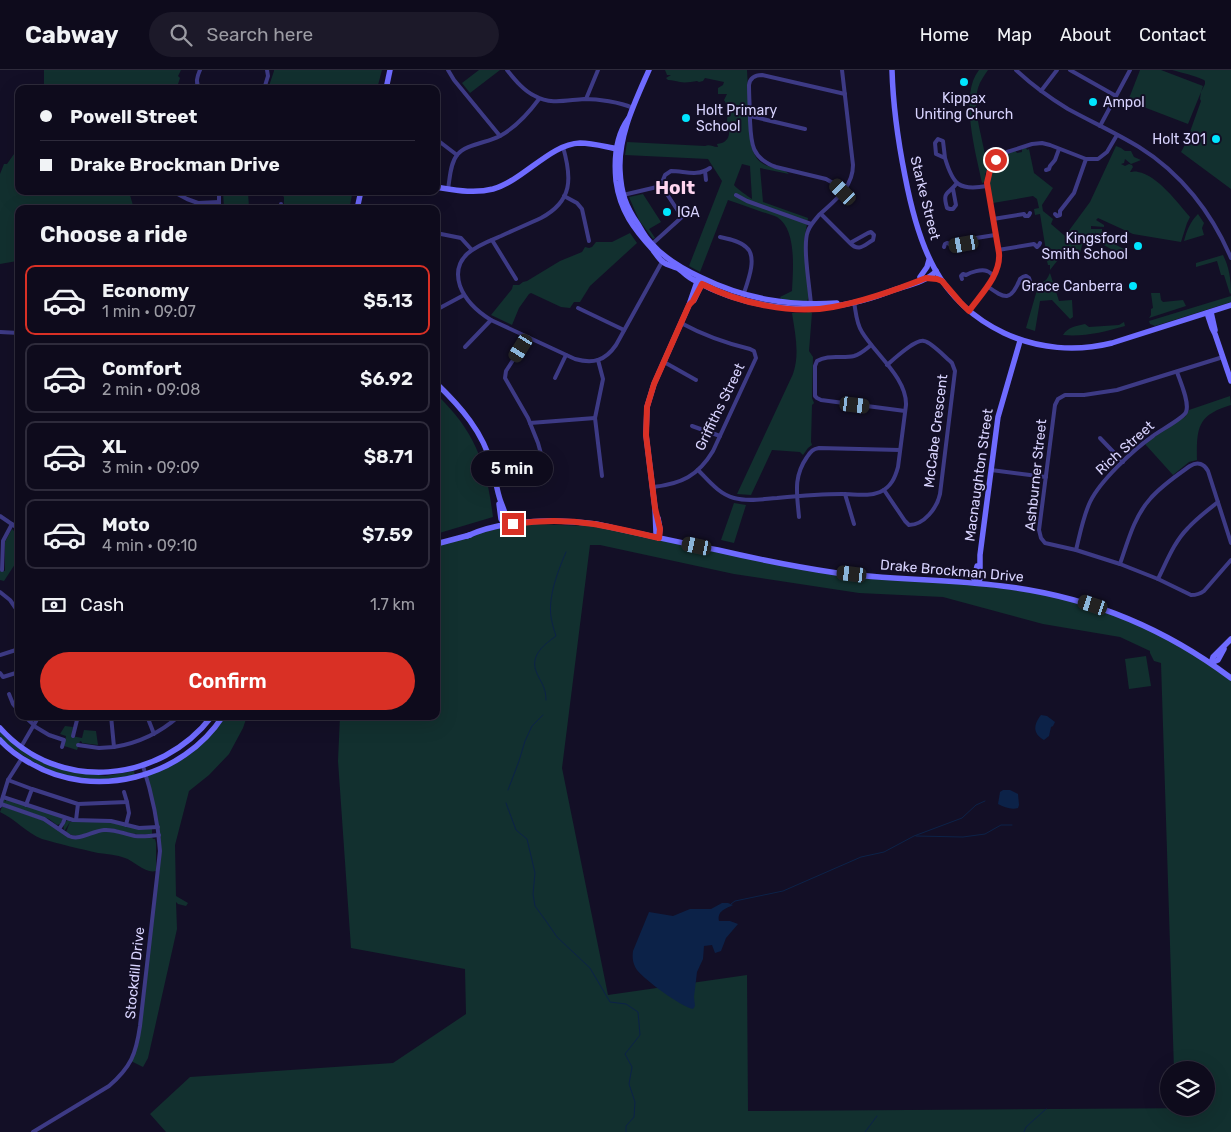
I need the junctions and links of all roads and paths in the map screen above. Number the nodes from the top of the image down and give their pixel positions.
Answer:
1 (200, 70) edge
2 (268, 70) edge
3 (390, 70) edge
4 (448, 70) edge
5 (507, 70) edge
6 (598, 70) edge
7 (649, 70) edge
8 (842, 70) edge
9 (892, 70) edge
10 (1016, 70) edge
11 (1056, 70) edge
12 (1070, 70) edge
13 (1130, 70) edge
14 (198, 85) edge
15 (265, 85) edge
16 (387, 85) edge
17 (1041, 91) junction
18 (845, 94) junction
19 (1116, 96) junction
20 (539, 99) junction
21 (586, 99) junction
22 (633, 108) junction
23 (750, 116) junction
24 (1100, 126) junction
25 (806, 129) dead end
26 (1117, 135) junction
27 (500, 136) junction
28 (440, 142) edge
29 (563, 147) junction
30 (619, 149) junction
31 (1059, 149) junction
32 (457, 155) junction
33 (945, 158) junction
34 (1086, 160) junction
35 (1050, 166) dead end
36 (710, 168) dead end
37 (705, 171) junction
38 (706, 180) dead end
39 (957, 183) junction
40 (661, 184) junction
41 (987, 186) junction
42 (440, 188) edge
43 (448, 189) junction
44 (953, 189) junction
45 (843, 192) junction
46 (180, 195) edge
47 (219, 195) edge
48 (621, 195) junction
49 (736, 195) dead end
50 (564, 196) junction
51 (219, 202) joint
52 (1060, 210) dead end
53 (821, 214) junction
54 (1024, 214) dead end
55 (993, 219) junction
56 (811, 224) junction
57 (440, 234) edge
58 (995, 235) junction
59 (720, 236) dead end
60 (492, 240) junction
61 (589, 241) dead end
62 (850, 243) junction
63 (1034, 244) dead end
64 (650, 246) junction
65 (951, 246) dead end
66 (471, 249) junction
67 (998, 250) junction
68 (1231, 258) edge
69 (664, 259) junction
70 (930, 260) junction
71 (936, 271) junction
72 (966, 275) dead end
73 (994, 276) junction
74 (923, 277) junction
75 (516, 279) dead end
76 (701, 280) junction
77 (942, 281) junction
78 (1019, 282) dead end
79 (987, 286) junction
80 (464, 294) junction
81 (742, 297) junction
82 (854, 302) junction
83 (1231, 305) edge
84 (811, 306) junction
85 (440, 308) edge
86 (578, 308) dead end
87 (969, 311) junction
88 (1209, 312) junction
89 (491, 320) junction
90 (681, 323) junction
91 (624, 330) junction
92 (0, 332) edge
93 (15, 332) edge
94 (528, 337) junction
95 (1020, 340) junction
96 (871, 345) junction
97 (465, 347) dead end
98 (566, 355) junction
99 (1223, 357) junction
100 (598, 360) junction
101 (664, 362) junction
102 (887, 365) junction
103 (1177, 372) junction
104 (555, 378) dead end
105 (1231, 379) edge
106 (696, 380) dead end
107 (440, 387) edge
108 (905, 411) junction
109 (595, 418) junction
110 (530, 422) junction
111 (692, 426) dead end
112 (720, 436) junction
113 (1100, 438) dead end
114 (900, 450) junction
115 (1123, 462) junction
116 (545, 468) dead end
117 (698, 470) junction
118 (991, 470) junction
119 (602, 476) dead end
120 (1046, 477) junction
121 (653, 487) junction
122 (884, 490) junction
123 (845, 494) junction
124 (797, 496) junction
125 (1218, 502) junction
126 (0, 516) edge
127 (799, 517) dead end
128 (657, 521) junction
129 (12, 524) junction
130 (854, 524) dead end
131 (505, 525) junction
132 (15, 527) edge
133 (643, 534) junction
134 (659, 538) junction
135 (670, 540) junction
136 (440, 543) edge
137 (1231, 543) edge
138 (1076, 550) junction
139 (1231, 560) edge
140 (1120, 564) junction
141 (2, 570) dead end
142 (1158, 579) junction
143 (976, 583) junction
144 (0, 592) edge
145 (15, 607) edge
146 (1230, 640) edge
147 (15, 650) edge
148 (0, 655) edge
149 (1211, 663) junction
150 (0, 672) edge
151 (15, 673) edge
152 (1231, 678) edge
153 (9, 694) dead end
154 (15, 706) edge
155 (28, 720) edge
156 (38, 720) edge
157 (77, 720) edge
158 (111, 720) edge
159 (149, 720) edge
160 (174, 720) edge
161 (208, 720) edge
162 (220, 720) edge
163 (34, 726) junction
164 (0, 728) edge
165 (154, 734) junction
166 (74, 736) dead end
167 (0, 740) edge
168 (78, 746) dead end
169 (21, 747) junction
170 (114, 747) junction
171 (63, 748) dead end
172 (22, 758) junction
173 (142, 766) junction
174 (146, 775) junction
175 (8, 780) junction
176 (32, 789) junction
177 (124, 792) dead end
178 (3, 797) junction
179 (127, 802) junction
180 (78, 804) junction
181 (0, 805) edge
182 (26, 805) junction
183 (65, 818) junction
184 (76, 820) junction
185 (126, 824) junction
186 (158, 827) junction
187 (59, 828) junction
188 (159, 835) junction
189 (33, 1132) edge

1 - 14 street
2 - 15 street
3 - 16 street
4 - 27 street
5 - 20 street
6 - 21 street
7 - 22 street
8 - 18 street
9 - 70 street, Starke Street
10 - 17 street
11 - 17 street
12 - 19 street
13 - 19 street
17 - 24 street
18 - 23 street
18 - 45 street
19 - 24 street
20 - 21 street
20 - 27 street
21 - 22 street
22 - 30 street
23 - 25 street
23 - 45 street
24 - 26 street
26 - 34 street
26 - 68 street
27 - 32 street
28 - 32 street
29 - 30 street
29 - 43 street
29 - 50 street
30 - 48 street
31 - 34 street
31 - 35 street
31 - 41 street
32 - 43 street
33 - 33 street
33 - 39 street
34 - 52 street
36 - 37 street
37 - 38 street
37 - 40 street
39 - 41 street
39 - 44 street
40 - 48 street
40 - 64 street
41 - 55 street
42 - 43 street
44 - 44 street
45 - 53 street
46 - 51 street
47 - 51 street
48 - 64 street
49 - 56 street
50 - 60 street
50 - 61 street
53 - 56 street
53 - 62 street
54 - 55 street
55 - 58 street
56 - 84 street
57 - 66 street
58 - 65 street
58 - 67 street
59 - 81 street
60 - 66 street
60 - 75 street
62 - 62 street
63 - 67 street
64 - 69 street
66 - 80 street
67 - 73 street
69 - 76 street
69 - 91 street
70 - 71 street, Starke Street
70 - 74 street
71 - 74 street
71 - 77 street, Starke Street
72 - 73 street
73 - 79 street
74 - 77 street
74 - 82 street
76 - 81 street
76 - 90 street
77 - 87 street, Starke Street
78 - 79 street
79 - 87 street
80 - 85 street
80 - 89 street
81 - 84 street
82 - 84 street
82 - 96 street
83 - 88 street, Starke Street
86 - 91 street
87 - 95 street, Starke Street
88 - 95 street, Starke Street
88 - 99 street
89 - 94 street
89 - 97 street
90 - 101 street
90 - 112 street, Griffiths Street
91 - 100 street
92 - 93 street
94 - 98 street
94 - 110 street
95 - 118 street, Macnaughton Street
96 - 102 street
96 - 108 street
98 - 100 street
98 - 104 street
99 - 103 street, Ashburner Street
99 - 105 street
100 - 109 street
101 - 106 street
101 - 121 street
102 - 108 street
102 - 122 street, McCabe Crescent
103 - 115 street, Rich Street
103 - 120 street, Ashburner Street
107 - 131 street
108 - 114 street
109 - 110 street
109 - 119 street
110 - 116 street
111 - 112 street
112 - 117 street, Griffiths Street
113 - 115 street
114 - 122 street
114 - 124 street
115 - 138 street, Rich Street
117 - 121 street, Griffiths Street
117 - 124 street
118 - 120 street
118 - 143 street, Macnaughton Street
120 - 138 street, Ashburner Street
121 - 128 street
122 - 123 street
123 - 124 street
123 - 130 street
124 - 127 street
125 - 137 street
125 - 140 street
125 - 142 street
126 - 129 street
128 - 133 street
128 - 134 street
128 - 135 street
129 - 132 street
129 - 141 street
131 - 133 street, Drake Brockman Drive
131 - 136 street, Drake Brockman Drive
133 - 134 street, Drake Brockman Drive
134 - 135 street, Drake Brockman Drive
135 - 143 street, Drake Brockman Drive
138 - 140 street, Ashburner Street
139 - 142 street, Ashburner Street
140 - 142 street, Ashburner Street
143 - 149 street, Drake Brockman Drive
144 - 145 street
146 - 149 street
147 - 148 street
149 - 152 street, Drake Brockman Drive
150 - 151 street
153 - 154 street
155 - 163 street
156 - 163 street
157 - 166 street
158 - 170 street
159 - 165 street
160 - 165 street
161 - 173 street
162 - 174 street
163 - 169 street
163 - 171 street
164 - 169 street
165 - 170 street
167 - 172 street
168 - 170 street
169 - 173 street
172 - 174 street
172 - 175 street
173 - 174 street, Stockdill Drive
174 - 186 street, Stockdill Drive
175 - 176 street
175 - 178 street
176 - 180 street
176 - 182 street
177 - 179 street
178 - 181 street
178 - 182 street
179 - 180 street
179 - 185 street
180 - 184 street
181 - 187 street
182 - 183 street
183 - 184 street
183 - 187 street
184 - 185 street
185 - 186 street
186 - 188 street, Stockdill Drive
187 - 188 street
188 - 189 street, Stockdill Drive

